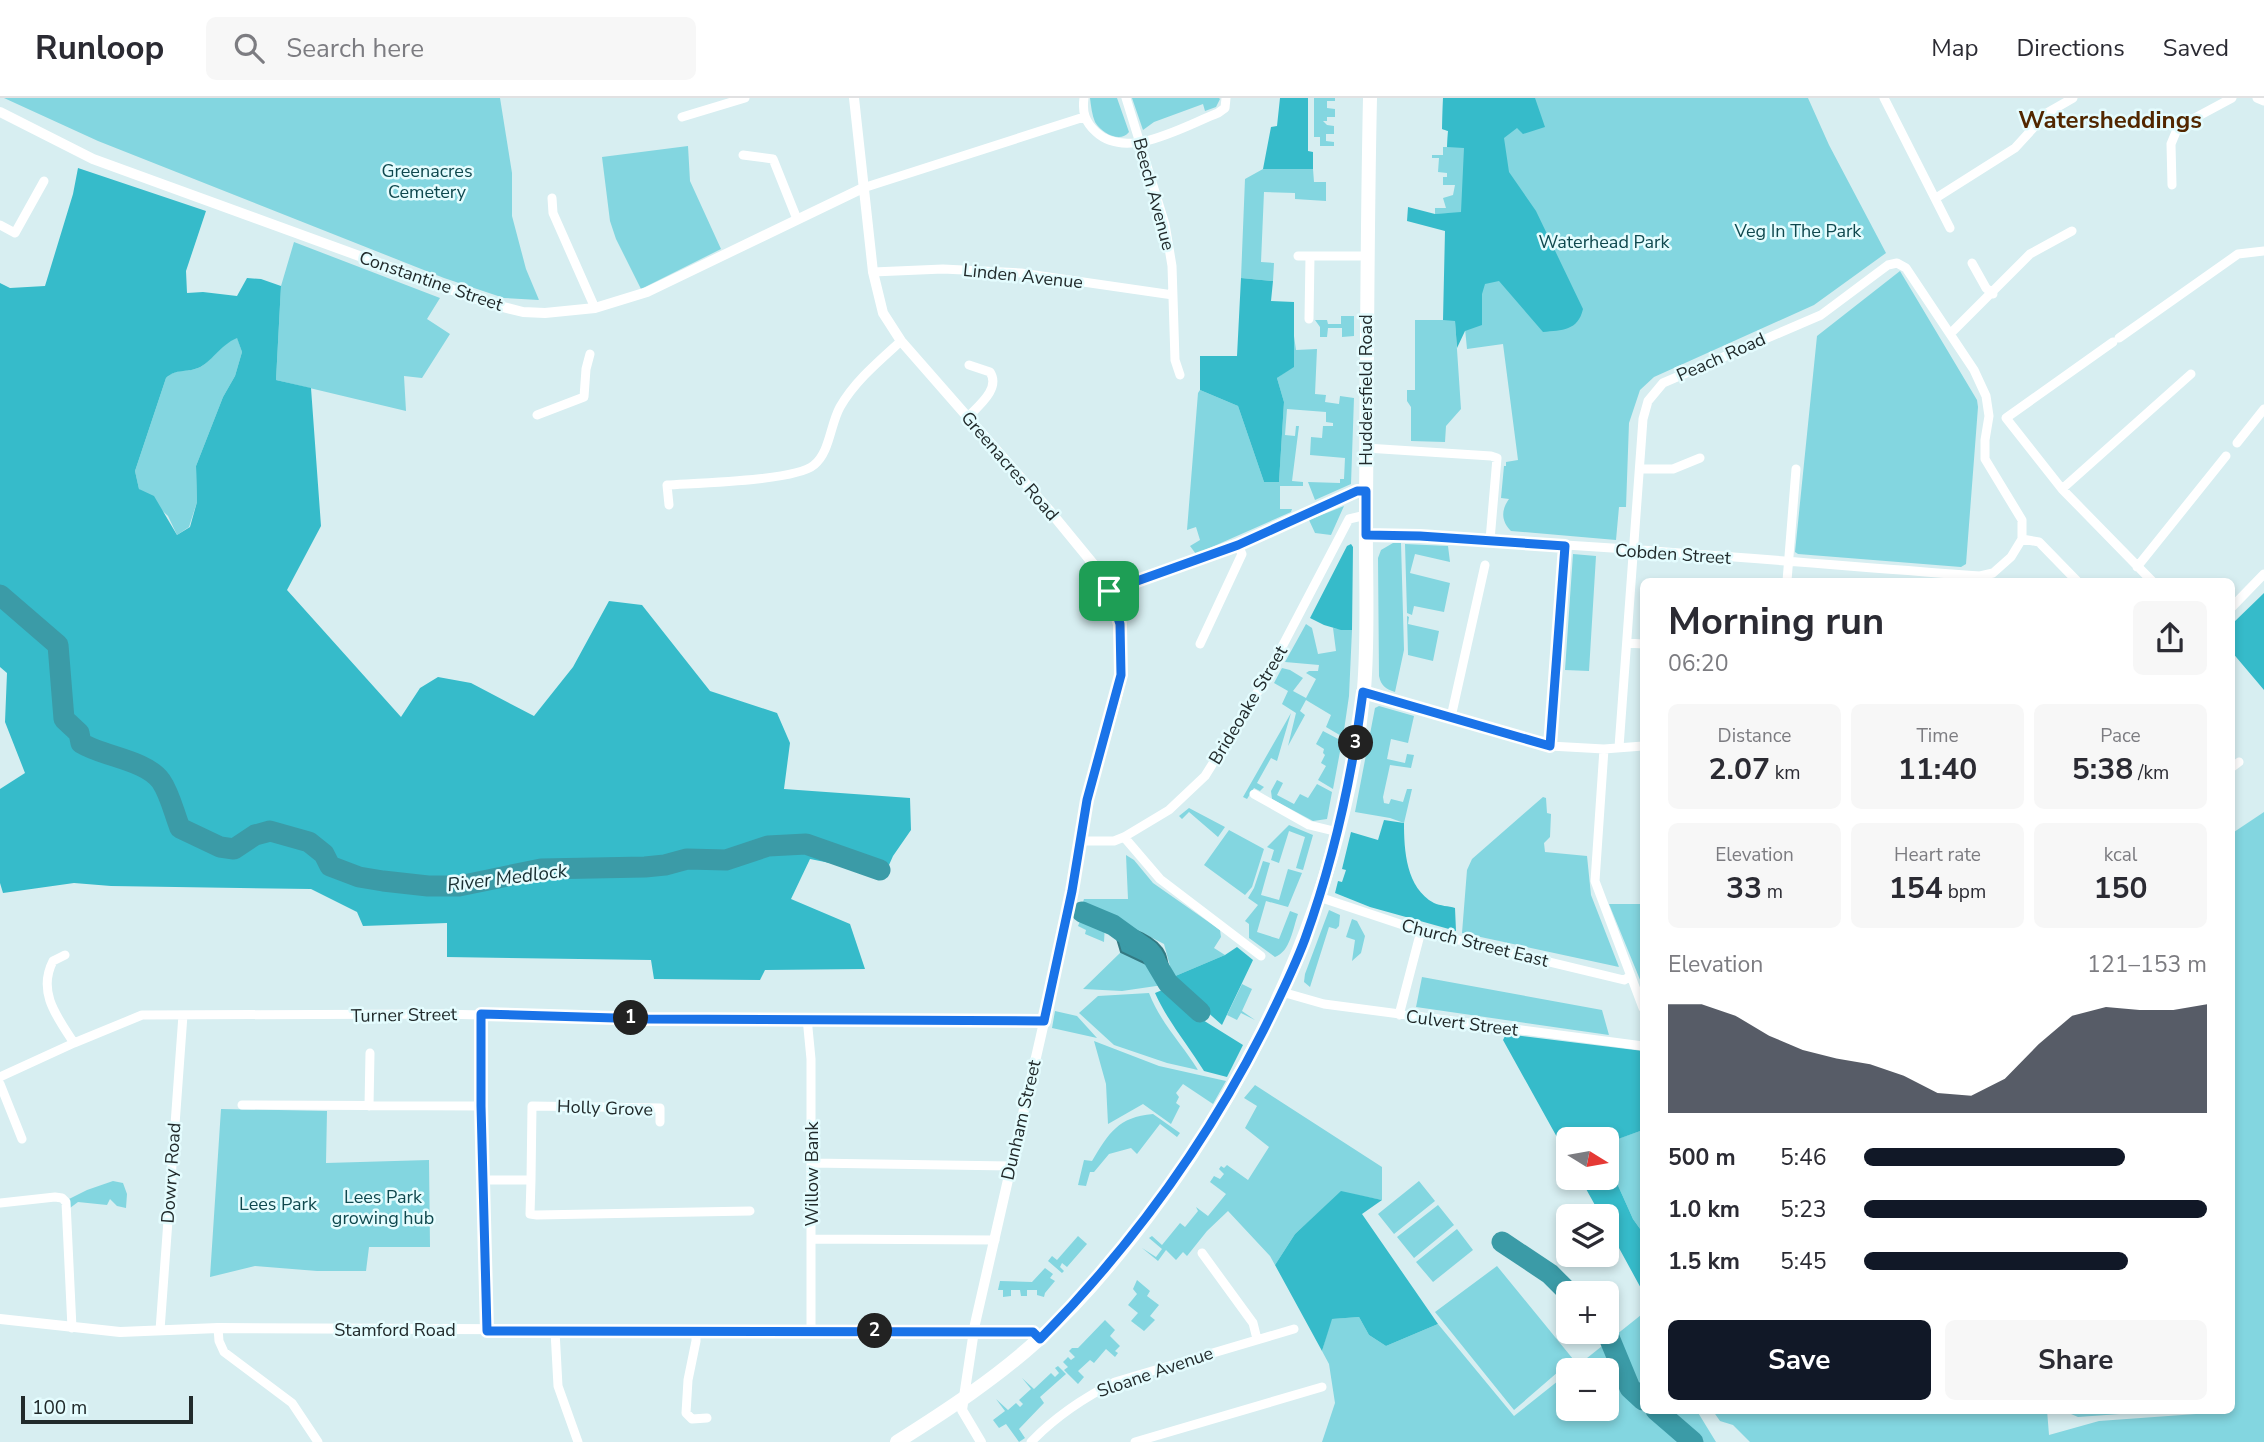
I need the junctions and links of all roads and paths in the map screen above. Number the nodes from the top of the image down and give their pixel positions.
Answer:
1 (746, 98) edge
2 (854, 98) edge
3 (1084, 98) edge
4 (1126, 98) edge
5 (1226, 98) edge
6 (1370, 98) edge
7 (1884, 98) edge
8 (2073, 98) edge
9 (2232, 98) edge
10 (2257, 98) edge
11 (2264, 101) edge
12 (0, 112) edge
13 (682, 117) dead end
14 (1084, 117) junction
15 (1141, 143) junction
16 (743, 155) dead end
17 (44, 181) dead end
18 (2172, 185) dead end
19 (863, 188) junction
20 (552, 198) dead end
21 (1936, 198) junction
22 (797, 219) junction
23 (0, 225) edge
24 (1950, 228) dead end
25 (2071, 231) dead end
26 (2264, 251) edge
27 (1298, 256) dead end
28 (1310, 256) junction
29 (1367, 256) junction
30 (1972, 262) dead end
31 (873, 272) junction
32 (1993, 294) junction
33 (1173, 295) junction
34 (595, 308) junction
35 (1309, 319) dead end
36 (1950, 334) junction
37 (901, 341) junction
38 (590, 354) dead end
39 (969, 365) dead end
40 (1180, 374) dead end
41 (2191, 374) dead end
42 (2264, 408) edge
43 (537, 415) dead end
44 (967, 418) junction
45 (2237, 443) dead end
46 (1366, 448) junction
47 (2226, 457) dead end
48 (1700, 458) dead end
49 (1640, 469) junction
50 (1796, 469) dead end
51 (2063, 489) junction
52 (1366, 491) junction
53 (669, 505) dead end
54 (1366, 515) junction
55 (1366, 535) junction
56 (2022, 538) junction
57 (1490, 540) junction
58 (1238, 545) junction
59 (1565, 546) junction
60 (1634, 551) junction
61 (1788, 562) junction
62 (1485, 565) dead end
63 (2137, 566) junction
64 (2264, 574) edge
65 (1787, 578) edge
66 (1980, 578) edge
67 (2074, 578) edge
68 (2149, 578) edge
69 (1109, 591) junction
70 (2235, 604) edge
71 (1627, 643) junction
72 (1200, 644) dead end
73 (1640, 644) edge
74 (1363, 692) junction
75 (1451, 718) junction
76 (1550, 746) junction
77 (1619, 747) junction
78 (1640, 747) edge
79 (1604, 749) junction
80 (1254, 794) dead end
81 (1338, 832) junction
82 (1124, 837) junction
83 (1081, 841) junction
84 (1319, 897) junction
85 (1421, 931) junction
86 (65, 955) dead end
87 (1261, 956) dead end
88 (1631, 976) junction
89 (1282, 992) junction
90 (1640, 1000) edge
91 (481, 1014) junction
92 (1399, 1014) junction
93 (183, 1015) junction
94 (807, 1018) junction
95 (1044, 1021) junction
96 (74, 1043) junction
97 (1640, 1046) edge
98 (370, 1053) dead end
99 (0, 1077) edge
100 (0, 1084) edge
101 (242, 1105) dead end
102 (369, 1106) junction
103 (481, 1106) junction
104 (660, 1122) dead end
105 (22, 1139) dead end
106 (811, 1163) junction
107 (1011, 1166) junction
108 (482, 1180) junction
109 (531, 1180) junction
110 (0, 1203) edge
111 (750, 1211) dead end
112 (812, 1239) junction
113 (995, 1240) junction
114 (1202, 1253) dead end
115 (0, 1319) edge
116 (72, 1328) junction
117 (218, 1328) junction
118 (1294, 1329) dead end
119 (160, 1330) junction
120 (487, 1331) junction
121 (555, 1331) junction
122 (696, 1331) junction
123 (811, 1331) junction
124 (975, 1331) junction
125 (1040, 1339) junction
126 (1257, 1339) junction
127 (1322, 1387) dead end
128 (963, 1400) junction
129 (707, 1419) dead end
130 (318, 1442) edge
131 (578, 1442) edge
132 (897, 1442) edge
133 (981, 1442) edge
134 (1031, 1442) edge
135 (1135, 1442) edge

1 - 13 street
2 - 19 street, Greenacres Road
3 - 14 street
4 - 15 street, Beech Avenue
5 - 15 street
6 - 29 main road, Huddersfield Road
7 - 21 street
8 - 21 street
9 - 18 street
10 - 11 street
12 - 34 street, Constantine Street
14 - 15 street
14 - 19 street
15 - 33 street, Beech Avenue
16 - 22 street
17 - 23 street
19 - 22 street, Constantine Street
19 - 31 street, Greenacres Road
20 - 34 street
21 - 24 street
22 - 34 street, Constantine Street
25 - 32 street
26 - 51 street
27 - 28 street
28 - 29 street
28 - 35 street
29 - 46 main road, Huddersfield Road
30 - 32 street
31 - 33 street, Linden Avenue
31 - 37 street, Greenacres Road
32 - 36 street
33 - 40 street, Beech Avenue
36 - 49 street, Peach Road
36 - 56 street
37 - 44 street, Greenacres Road
37 - 53 street
38 - 43 street
39 - 44 street
41 - 51 street
42 - 45 street
44 - 69 street, Greenacres Road
46 - 52 main road, Huddersfield Road
46 - 57 street
47 - 63 street
48 - 49 street
49 - 60 street, Peach Road
50 - 61 street
51 - 63 street
52 - 54 main road, Huddersfield Road
52 - 58 street
54 - 55 main road, Huddersfield Road
54 - 82 street, Brideoake Street
55 - 57 street, Cobden Street
55 - 74 main road, Huddersfield Road
56 - 66 street
56 - 67 street
57 - 59 street, Cobden Street
58 - 69 street
58 - 72 street
59 - 60 street, Cobden Street
59 - 76 street
60 - 61 street, Cobden Street
60 - 71 street, Peach Road
61 - 65 street
61 - 66 street, Cobden Street
62 - 75 street
63 - 68 street
64 - 70 street
69 - 83 street, Greenacres Road
71 - 73 street
71 - 77 street, Peach Road
74 - 75 street
74 - 81 main road, Huddersfield Road
75 - 76 street
76 - 79 street
77 - 78 street
77 - 79 street
79 - 88 street
80 - 81 street
81 - 84 main road, Huddersfield Road
82 - 83 street, Brideoake Street
82 - 87 street
83 - 95 street, Dunham Street
84 - 85 street, Church Street East
84 - 89 main road, Huddersfield Road
85 - 88 street, Church Street East
85 - 92 street
86 - 96 street
88 - 90 street
89 - 92 street, Culvert Street
89 - 125 main road, Huddersfield Road
91 - 93 street, Turner Street
91 - 94 street, Turner Street
91 - 103 street
92 - 97 street, Culvert Street
93 - 96 street, Turner Street
93 - 119 street, Dowry Road
94 - 95 street, Turner Street
94 - 106 street, Willow Bank
95 - 107 street, Dunham Street
96 - 99 street, Turner Street
98 - 102 street
100 - 105 street
101 - 102 street
102 - 103 street
103 - 108 street
104 - 109 street, Holly Grove
106 - 107 street
106 - 112 street, Willow Bank
107 - 113 street, Dunham Street
108 - 109 street
108 - 120 street
109 - 111 street
110 - 116 street
112 - 113 street
112 - 123 street, Willow Bank
113 - 124 street, Dunham Street
114 - 126 street
115 - 116 street, Stamford Road
116 - 119 street, Stamford Road
117 - 119 street, Stamford Road
117 - 120 street, Stamford Road
117 - 130 street
118 - 126 street, Sloane Avenue
120 - 121 street, Stamford Road
121 - 122 street, Stamford Road
121 - 131 street
122 - 123 street, Stamford Road
122 - 129 street
123 - 124 street, Stamford Road
124 - 125 street, Stamford Road
124 - 128 street, Dunham Street
125 - 128 main road, Huddersfield Road
126 - 134 street, Sloane Avenue
127 - 135 street
128 - 132 main road, Huddersfield Road
128 - 133 street

